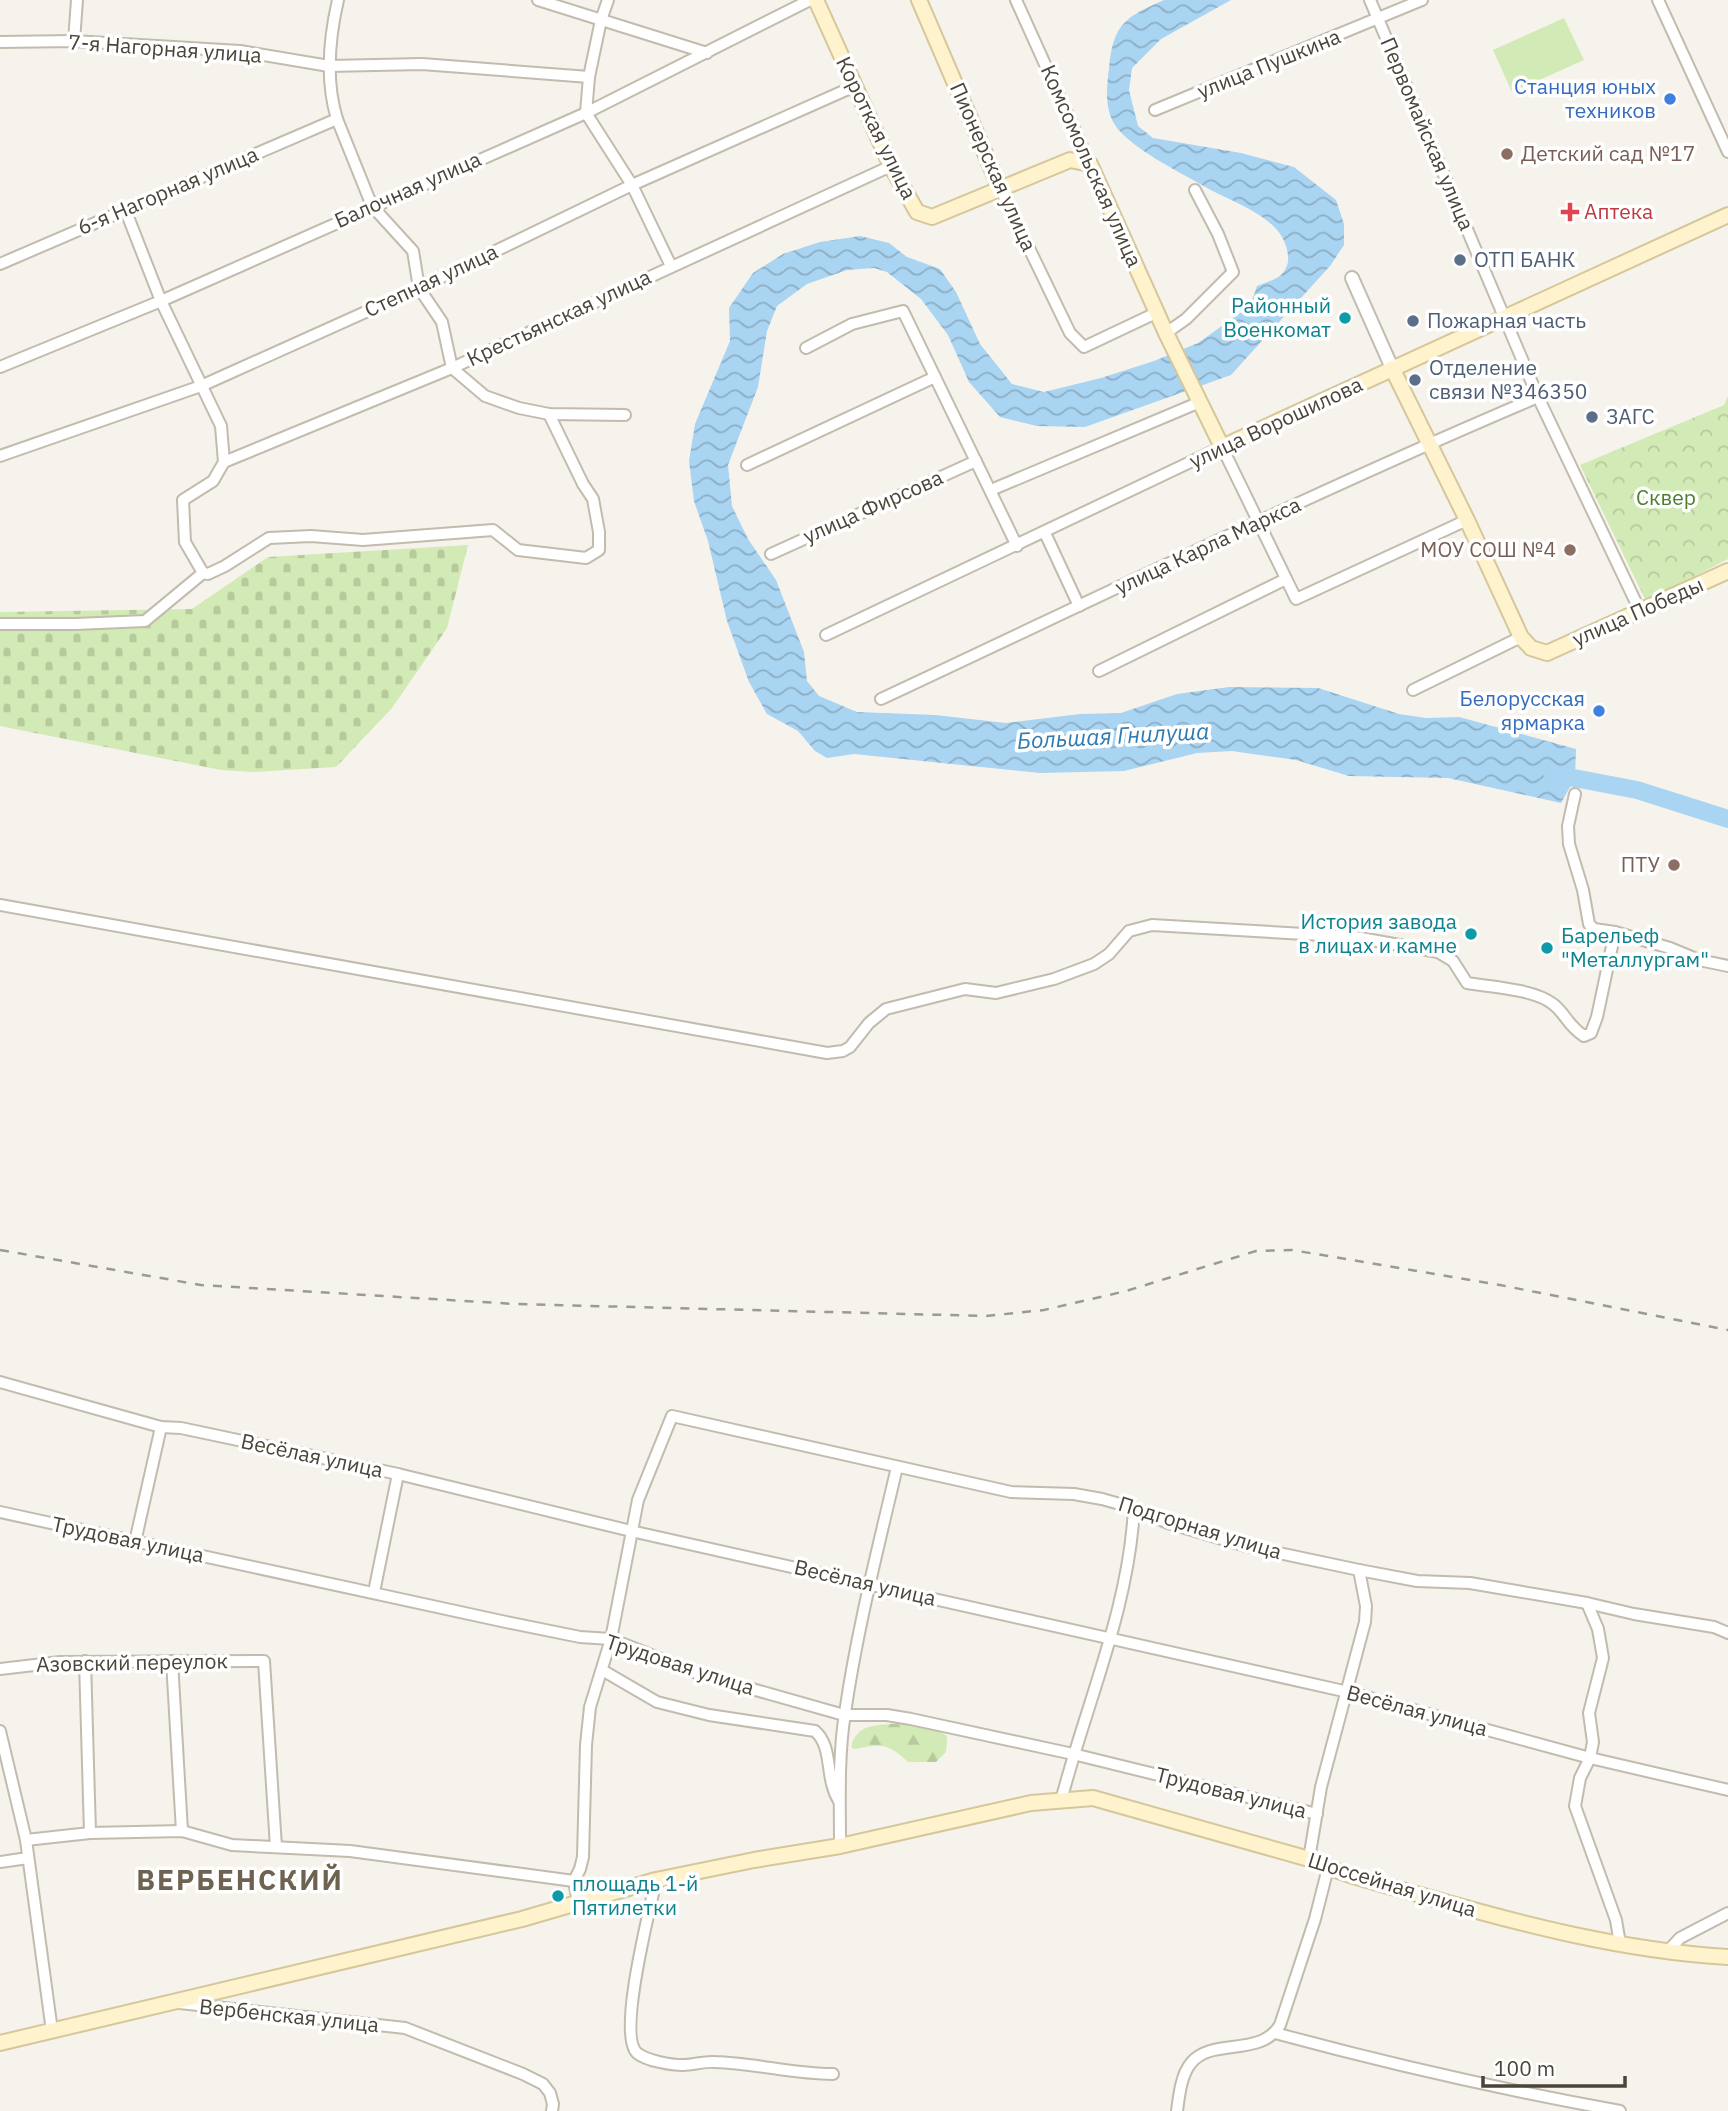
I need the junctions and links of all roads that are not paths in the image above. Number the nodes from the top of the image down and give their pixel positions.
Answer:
1 (77, 0) edge
2 (338, 0) edge
3 (538, 0) edge
4 (608, 0) edge
5 (810, 0) edge
6 (816, 0) edge
7 (919, 0) edge
8 (1016, 0) edge
9 (1370, 0) edge
10 (1422, 0) edge
11 (1658, 0) edge
12 (601, 20) junction
13 (1379, 20) junction
14 (74, 41) junction
15 (0, 42) edge
16 (707, 53) junction
17 (329, 66) junction
18 (589, 77) junction
19 (855, 86) junction
20 (1155, 110) dead end
21 (586, 113) junction
22 (337, 119) junction
23 (1728, 152) edge
24 (1090, 164) junction
25 (891, 166) junction
26 (632, 184) junction
27 (1000, 188) junction
28 (1195, 190) dead end
29 (372, 206) junction
30 (125, 209) junction
31 (1728, 215) edge
32 (0, 264) edge
33 (671, 266) junction
34 (1352, 278) dead end
35 (419, 288) junction
36 (161, 301) junction
37 (1158, 312) junction
38 (1505, 318) junction
39 (1166, 333) junction
40 (806, 348) dead end
41 (0, 367) edge
42 (452, 368) junction
43 (1392, 368) junction
44 (935, 377) junction
45 (201, 386) junction
46 (1197, 397) junction
47 (1538, 397) junction
48 (549, 414) junction
49 (625, 415) dead end
50 (1428, 444) junction
51 (1222, 447) junction
52 (0, 456) edge
53 (976, 461) junction
54 (224, 462) junction
55 (747, 466) dead end
56 (991, 490) junction
57 (1467, 520) junction
58 (1258, 522) junction
59 (1045, 533) junction
60 (1017, 546) junction
61 (771, 554) dead end
62 (1728, 571) edge
63 (202, 573) junction
64 (1286, 579) junction
65 (1079, 606) junction
66 (1640, 611) junction
67 (0, 624) edge
68 (826, 635) dead end
69 (1521, 637) junction
70 (1099, 671) dead end
71 (1413, 690) dead end
72 (881, 699) dead end
73 (1575, 794) dead end
74 (0, 905) edge
75 (1615, 932) junction
76 (1728, 966) edge
77 (0, 1382) edge
78 (161, 1427) junction
79 (897, 1467) junction
80 (398, 1474) junction
81 (1134, 1508) junction
82 (0, 1512) edge
83 (631, 1531) junction
84 (135, 1542) junction
85 (1359, 1570) junction
86 (869, 1583) junction
87 (374, 1592) junction
88 (1587, 1603) junction
89 (1728, 1633) edge
90 (611, 1639) junction
91 (1111, 1639) junction
92 (85, 1661) junction
93 (173, 1661) junction
94 (0, 1669) edge
95 (602, 1670) junction
96 (1348, 1692) junction
97 (844, 1715) junction
98 (0, 1731) edge
99 (1073, 1754) junction
100 (1590, 1758) junction
101 (1728, 1790) edge
102 (1061, 1801) junction
103 (840, 1802) junction
104 (1317, 1814) junction
105 (182, 1831) junction
106 (90, 1833) junction
107 (26, 1840) junction
108 (840, 1846) junction
109 (276, 1847) junction
110 (28, 1858) junction
111 (1309, 1859) junction
112 (0, 1862) edge
113 (1328, 1868) junction
114 (574, 1881) junction
115 (656, 1881) junction
116 (578, 1902) junction
117 (1728, 1913) edge
118 (1620, 1944) junction
119 (1668, 1951) junction
120 (1728, 1957) edge
121 (170, 2002) junction
122 (52, 2031) junction
123 (1275, 2033) junction
124 (0, 2043) edge
125 (832, 2074) dead end
126 (552, 2111) edge
127 (1177, 2111) edge
128 (1620, 2111) edge

1 - 14 street
2 - 17 street
3 - 12 street
4 - 12 street
5 - 16 street, Балочная улица
6 - 19 main road, Короткая улица
7 - 27 main road, Пионерская улица
8 - 24 street, Комсомольская улица
9 - 13 street, Первомайская улица
10 - 13 street, улица Пушкина
11 - 23 street
12 - 16 street
12 - 18 street
13 - 20 street, улица Пушкина
13 - 38 street, Первомайская улица
14 - 15 street, 7-я Нагорная улица
14 - 17 street, 7-я Нагорная улица
16 - 21 street, Балочная улица
17 - 18 street
17 - 22 street
18 - 21 street
19 - 25 main road, Короткая улица
19 - 26 street, Степная улица
21 - 26 street
21 - 29 street, Балочная улица
22 - 29 street
22 - 30 street, 6-я Нагорная улица
24 - 27 main road, Короткая улица
24 - 37 main road, Комсомольская улица
25 - 27 main road, Короткая улица
25 - 33 street, Крестьянская улица
26 - 33 street
26 - 35 street, Степная улица
27 - 37 street, Пионерская улица
28 - 39 street
29 - 35 street
29 - 36 street, Балочная улица
30 - 32 street, 6-я Нагорная улица
30 - 36 street
31 - 38 main road, улица Ворошилова
33 - 42 street, Крестьянская улица
34 - 43 street
35 - 42 street
35 - 45 street, Степная улица
36 - 41 street, Балочная улица
36 - 45 street
37 - 39 main road, Комсомольская улица
38 - 43 main road, улица Ворошилова
38 - 47 street, Первомайская улица
39 - 46 main road, Комсомольская улица
40 - 44 street
42 - 48 street
42 - 54 street, Крестьянская улица
43 - 50 main road
43 - 51 main road, улица Ворошилова
44 - 53 street
44 - 55 street
45 - 52 street, Степная улица
45 - 54 street
46 - 51 main road
46 - 56 street
47 - 50 street, улица Карла Маркса
47 - 66 street, Первомайская улица
48 - 49 street
48 - 63 street
50 - 57 main road
50 - 58 street, улица Карла Маркса
51 - 58 street
51 - 59 street, улица Ворошилова
53 - 56 street
53 - 61 street, улица Фирсова
54 - 63 street
56 - 60 street
57 - 64 street
57 - 69 main road
58 - 64 street
58 - 65 street, улица Карла Маркса
59 - 60 street, улица Ворошилова
59 - 65 street
60 - 68 street, улица Ворошилова
62 - 66 main road, улица Победы
63 - 67 street
64 - 70 street
65 - 72 street, улица Карла Маркса
66 - 69 main road, улица Победы
69 - 71 street
73 - 75 street
74 - 75 street
75 - 76 street
77 - 78 street, Весёлая улица
78 - 80 street, Весёлая улица
78 - 84 street
79 - 81 street, Подгорная улица
79 - 83 street, Подгорная улица
79 - 86 street
80 - 83 street, Весёлая улица
80 - 87 street
81 - 85 street, Подгорная улица
81 - 91 street
82 - 84 street, Трудовая улица
83 - 86 street, Весёлая улица
83 - 90 street
84 - 87 street, Трудовая улица
85 - 88 street, Подгорная улица
85 - 96 street
86 - 91 street, Весёлая улица
86 - 97 street
87 - 90 street, Трудовая улица
88 - 89 street, Подгорная улица
88 - 100 street
90 - 95 street
90 - 97 street, Трудовая улица
91 - 96 street, Весёлая улица
91 - 99 street
92 - 93 street, Азовский переулок
92 - 94 street, Азовский переулок
92 - 106 street
93 - 105 street
93 - 109 street, Азовский переулок
95 - 103 street
95 - 114 street
96 - 100 street, Весёлая улица
96 - 104 street
97 - 99 street, Трудовая улица
97 - 103 street
98 - 107 street
99 - 102 street
99 - 104 street, Трудовая улица
100 - 101 street, Весёлая улица
100 - 118 street
102 - 108 main road
102 - 111 main road, Шоссейная улица
103 - 108 street
104 - 111 street
105 - 106 street
105 - 109 street
106 - 107 street
107 - 110 street
108 - 115 main road
109 - 114 street
110 - 112 street
110 - 122 street
111 - 113 main road, Шоссейная улица
113 - 118 main road, Шоссейная улица
113 - 123 street
114 - 116 street
115 - 116 main road
115 - 125 street
116 - 121 main road
117 - 119 street
118 - 119 main road, Шоссейная улица
119 - 120 main road, Шоссейная улица
121 - 122 main road, Вербенская улица
121 - 126 street, Вербенская улица
122 - 124 main road, Вербенская улица
123 - 127 street
123 - 128 street

